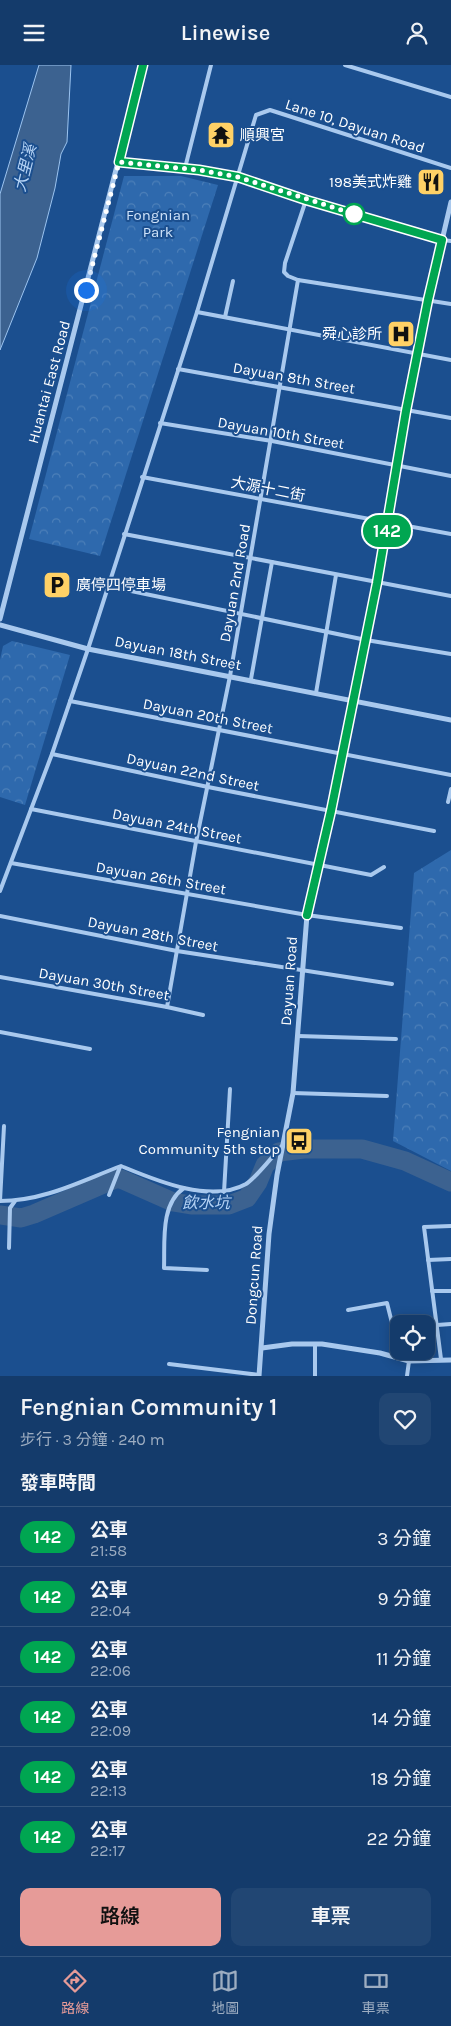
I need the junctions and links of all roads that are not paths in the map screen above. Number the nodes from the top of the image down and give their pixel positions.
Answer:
1 (143, 65) edge
2 (211, 65) edge
3 (345, 65) edge
4 (451, 97) edge
5 (119, 162) junction
6 (185, 168) junction
7 (451, 169) edge
8 (238, 177) junction
9 (306, 200) junction
10 (451, 202) edge
11 (442, 240) junction
12 (451, 241) edge
13 (298, 280) junction
14 (233, 281) dead end
15 (428, 300) junction
16 (451, 304) edge
17 (197, 312) junction
18 (225, 317) junction
19 (290, 329) junction
20 (418, 354) junction
21 (451, 360) edge
22 (178, 369) junction
23 (281, 386) junction
24 (406, 411) junction
25 (451, 418) edge
26 (160, 423) junction
27 (272, 441) junction
28 (398, 467) junction
29 (451, 476) edge
30 (142, 477) junction
31 (261, 500) junction
32 (389, 523) junction
33 (124, 534) junction
34 (451, 534) edge
35 (250, 559) junction
36 (272, 562) junction
37 (336, 575) junction
38 (377, 583) junction
39 (107, 586) junction
40 (451, 597) edge
41 (240, 614) junction
42 (262, 617) junction
43 (0, 619) edge
44 (0, 625) edge
45 (326, 631) junction
46 (366, 640) junction
47 (88, 649) junction
48 (451, 653) edge
49 (230, 676) junction
50 (251, 679) junction
51 (316, 693) junction
52 (352, 700) junction
53 (70, 701) junction
54 (451, 720) edge
55 (219, 729) junction
56 (52, 754) junction
57 (341, 755) junction
58 (451, 775) edge
59 (208, 787) junction
60 (451, 789) edge
61 (448, 802) dead end
62 (31, 809) junction
63 (331, 811) junction
64 (434, 831) dead end
65 (196, 842) junction
66 (11, 863) junction
67 (320, 863) junction
68 (384, 867) dead end
69 (0, 891) edge
70 (187, 893) junction
71 (307, 915) junction
72 (0, 916) edge
73 (402, 928) dead end
74 (177, 951) junction
75 (301, 972) junction
76 (0, 977) edge
77 (392, 984) dead end
78 (167, 1007) junction
79 (203, 1015) dead end
80 (0, 1032) edge
81 (298, 1036) junction
82 (396, 1039) dead end
83 (90, 1049) dead end
84 (230, 1089) dead end
85 (293, 1093) junction
86 (387, 1096) dead end
87 (4, 1126) dead end
88 (282, 1145) junction
89 (121, 1166) junction
90 (184, 1189) junction
91 (224, 1192) junction
92 (109, 1195) dead end
93 (0, 1201) edge
94 (15, 1201) junction
95 (451, 1226) edge
96 (9, 1248) dead end
97 (451, 1259) edge
98 (428, 1260) junction
99 (207, 1270) dead end
100 (432, 1291) junction
101 (451, 1291) edge
102 (348, 1310) dead end
103 (391, 1315) edge
104 (437, 1325) junction
105 (451, 1325) edge
106 (315, 1344) junction
107 (262, 1348) junction
108 (390, 1356) edge
109 (440, 1359) junction
110 (451, 1359) edge
111 (407, 1360) edge
112 (410, 1361) junction
113 (169, 1364) dead end
114 (259, 1376) edge
115 (315, 1376) edge
116 (407, 1376) edge

1 - 5 street, Huantai East Road
2 - 6 lane
3 - 4 lane
5 - 6 street
5 - 43 street, Huantai East Road
6 - 8 street
7 - 8 lane, Lane 10, Dayuan Road
8 - 9 street
8 - 17 lane
9 - 11 street
9 - 13 lane
10 - 11 street, Dayuan Road
11 - 12 lane
11 - 15 street, Dayuan Road
13 - 15 lane
13 - 19 lane, Dayuan 2nd Road
14 - 18 lane
15 - 16 lane
15 - 20 street, Dayuan Road
17 - 18 lane
17 - 22 lane
18 - 19 lane
19 - 20 lane
19 - 23 lane, Dayuan 2nd Road
20 - 21 lane
20 - 24 street, Dayuan Road
22 - 23 lane, Dayuan 8th Street
22 - 26 lane
23 - 24 lane, Dayuan 8th Street
23 - 27 lane, Dayuan 2nd Road
24 - 25 lane, Dayuan 8th Street
24 - 28 street, Dayuan Road
26 - 27 lane, Dayuan 10th Street
26 - 30 lane
27 - 28 lane, Dayuan 10th Street
27 - 31 lane, Dayuan 2nd Road
28 - 29 lane, Dayuan 10th Street
28 - 32 street, Dayuan Road
30 - 31 lane, 大源十二街
30 - 33 lane
31 - 32 lane, 大源十二街
31 - 35 lane, Dayuan 2nd Road
32 - 34 lane, 大源十二街
32 - 38 street, Dayuan Road
33 - 35 lane
33 - 39 lane
35 - 36 lane
35 - 41 lane, Dayuan 2nd Road
36 - 37 lane
36 - 42 lane
37 - 38 lane
37 - 45 lane
38 - 40 lane
38 - 46 street, Dayuan Road
39 - 41 lane
39 - 47 lane
41 - 42 lane
41 - 49 lane, Dayuan 2nd Road
42 - 45 lane
42 - 50 lane
44 - 47 street, Dayuan 18th Street
45 - 46 lane
45 - 51 lane
46 - 48 lane
46 - 52 street, Dayuan Road
47 - 49 street, Dayuan 18th Street
47 - 53 lane
49 - 50 street, Dayuan 18th Street
49 - 55 lane, Dayuan 2nd Road
50 - 51 street, Dayuan 18th Street
51 - 52 street, Dayuan 18th Street
52 - 54 street, Dayuan 18th Street
52 - 57 street, Dayuan Road
53 - 55 lane, Dayuan 20th Street
53 - 56 lane
55 - 57 lane, Dayuan 20th Street
55 - 59 lane, Dayuan 2nd Road
56 - 59 lane, Dayuan 22nd Street
56 - 62 lane
57 - 58 lane, Dayuan 20th Street
57 - 63 street, Dayuan Road
59 - 63 lane, Dayuan 22nd Street
59 - 65 lane, Dayuan 2nd Road
60 - 61 lane
62 - 65 lane, Dayuan 24th Street
62 - 66 lane
63 - 64 lane, Dayuan 22nd Street
63 - 67 street, Dayuan Road
65 - 67 lane, Dayuan 24th Street
65 - 70 lane, Dayuan 2nd Road
66 - 69 lane
66 - 70 lane, Dayuan 26th Street
67 - 68 lane, Dayuan 24th Street
67 - 71 street, Dayuan Road
70 - 71 lane, Dayuan 26th Street
70 - 74 lane, Dayuan 2nd Road
71 - 73 lane, Dayuan 26th Street
71 - 75 street, Dayuan Road
72 - 74 lane, Dayuan 28th Street
74 - 75 lane, Dayuan 28th Street
74 - 78 lane, Dayuan 2nd Road
75 - 77 lane, Dayuan 28th Street
75 - 81 street, Dayuan Road
76 - 78 lane, Dayuan 30th Street
78 - 79 lane, Dayuan 30th Street
80 - 83 lane
81 - 82 lane
81 - 85 street, Dayuan Road
84 - 91 lane
85 - 86 lane
85 - 88 street, Dayuan Road
87 - 93 lane
88 - 91 lane
88 - 107 street, Dongcun Road
89 - 90 lane
89 - 92 lane
89 - 94 lane
90 - 91 lane
90 - 99 lane
93 - 94 lane
94 - 96 lane
95 - 98 lane
97 - 98 lane
98 - 100 lane
100 - 101 lane
100 - 104 lane
102 - 103 lane
104 - 105 lane
104 - 109 lane
106 - 107 street
106 - 108 street
106 - 115 lane
107 - 114 street, Dongcun Road
109 - 110 street
109 - 112 street
111 - 112 street
112 - 116 lane
113 - 114 lane

